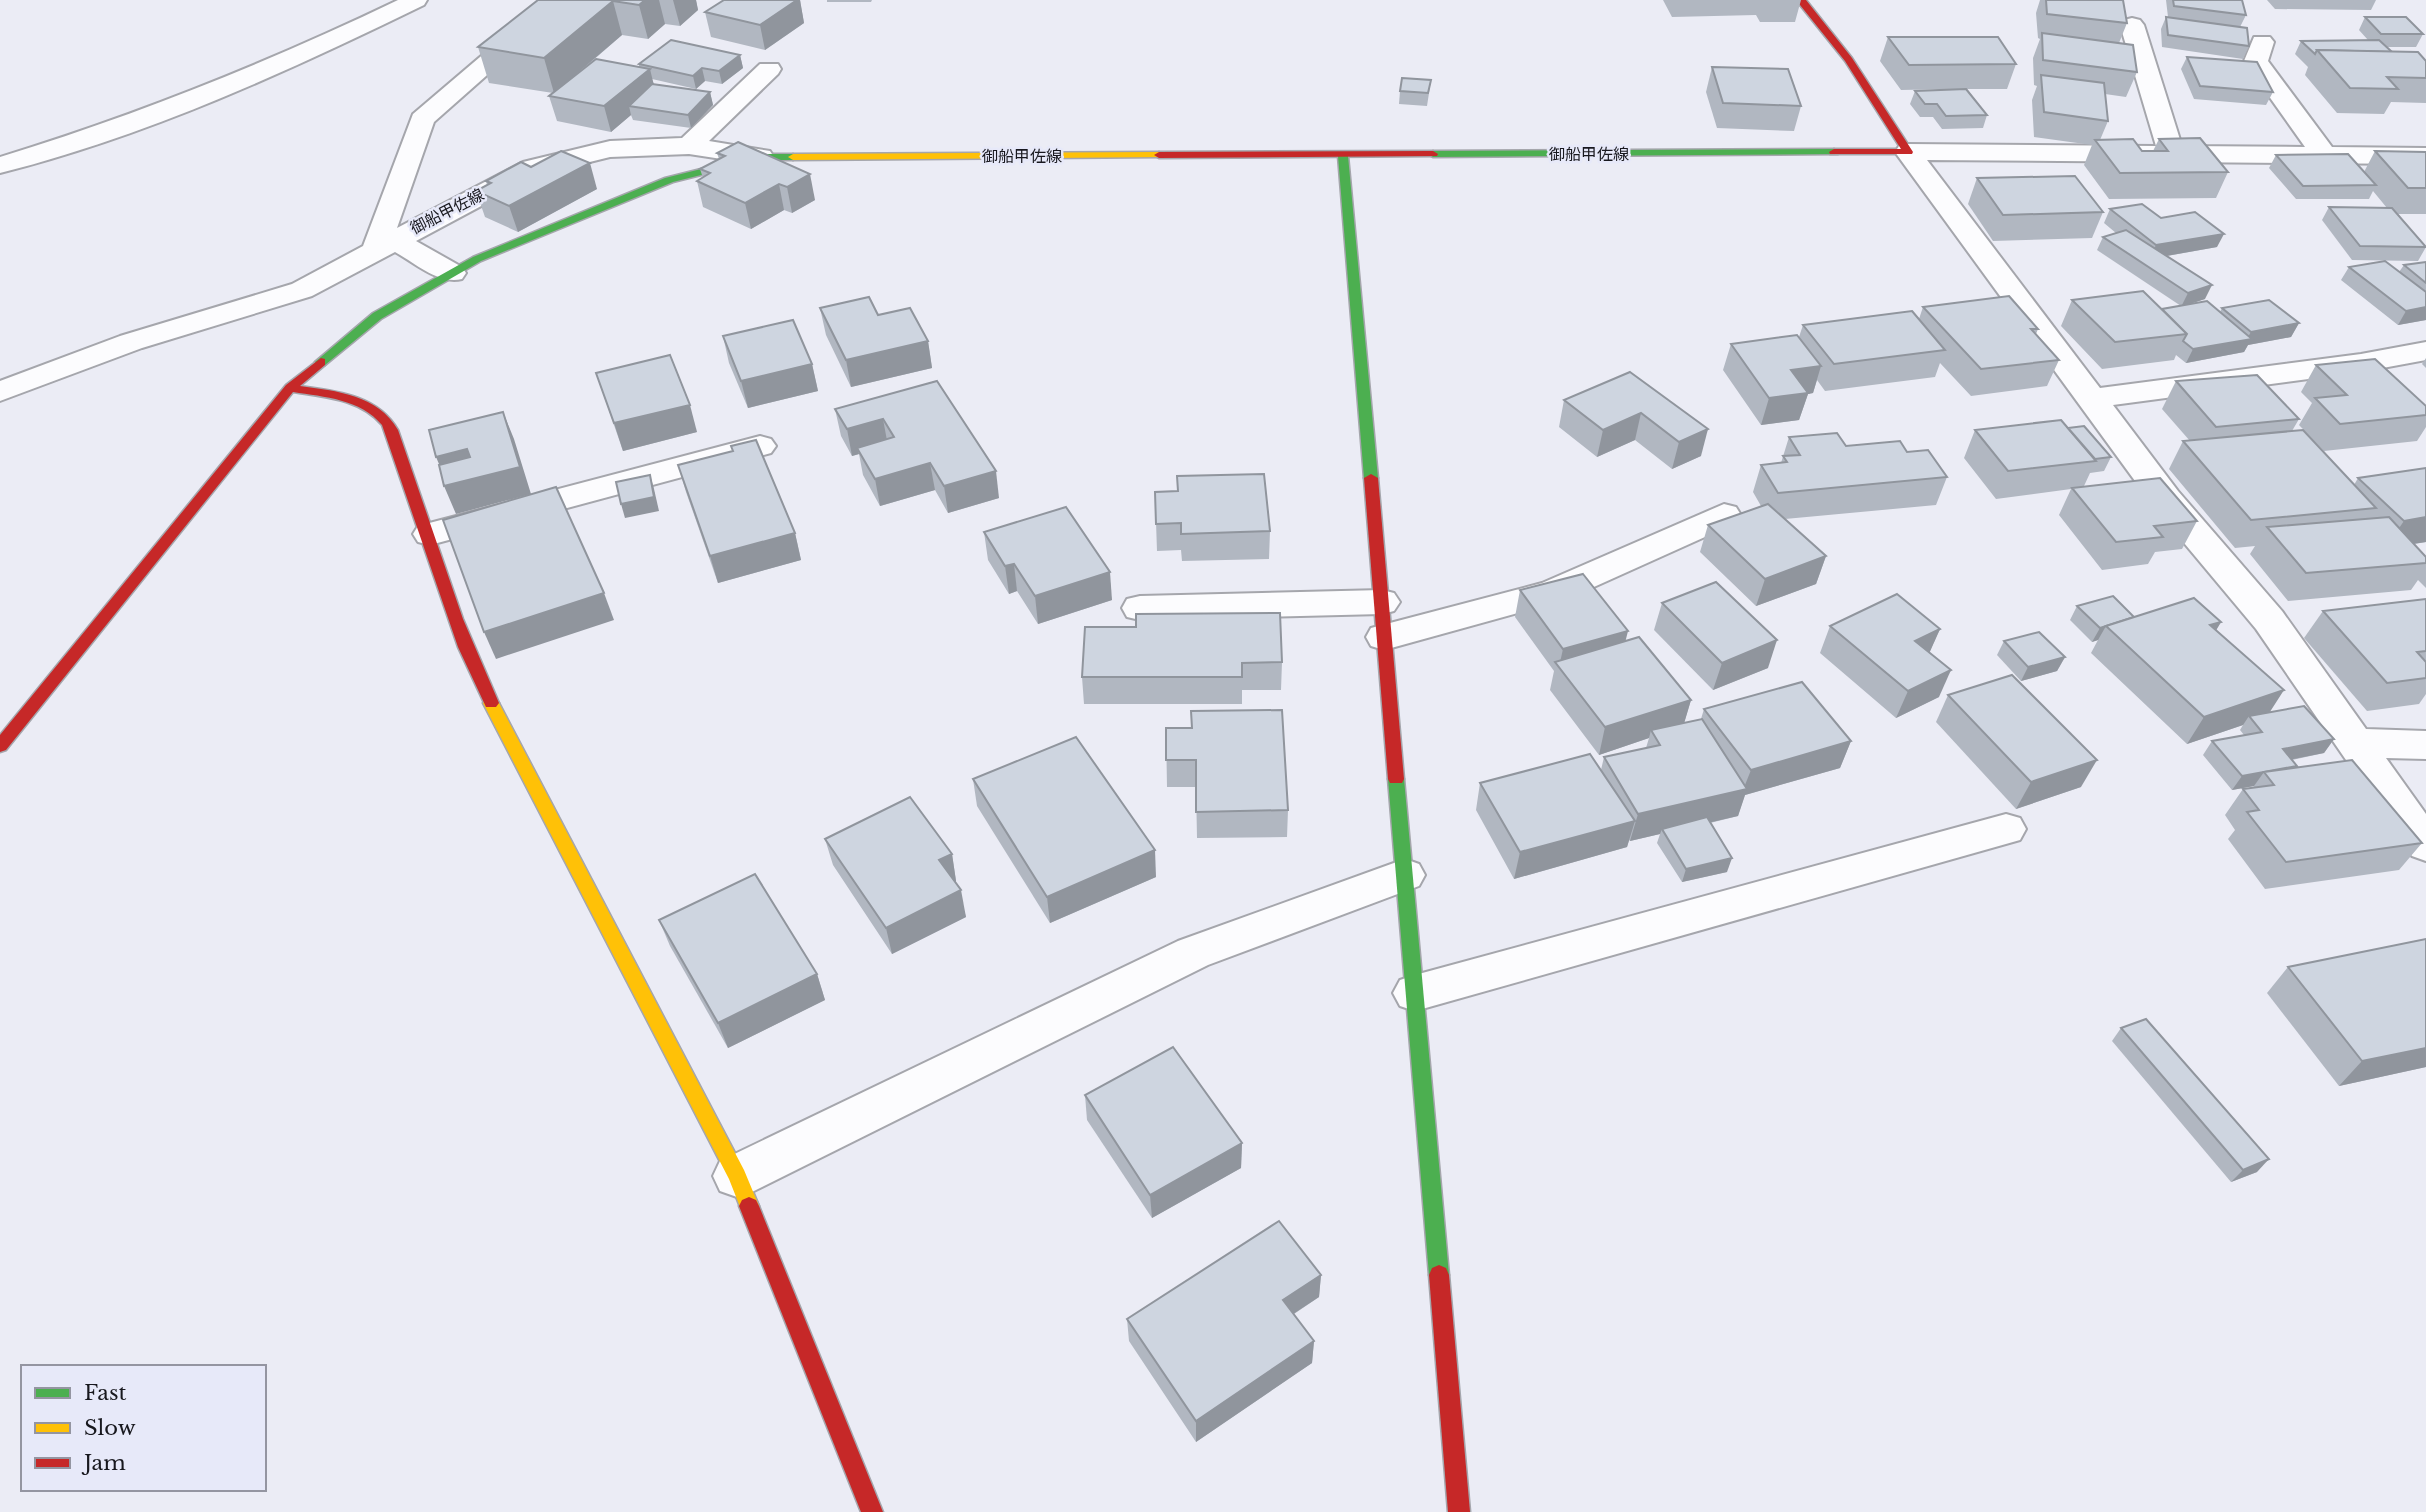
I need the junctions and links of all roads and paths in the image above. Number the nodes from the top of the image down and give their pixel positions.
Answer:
1 (416, 0) edge
2 (561, 0) edge
3 (1801, 0) edge
4 (2132, 25) dead end
5 (2262, 42) dead end
6 (769, 69) dead end
7 (689, 146) junction
8 (1908, 152) junction
9 (2172, 155) junction
10 (2324, 155) junction
11 (761, 156) junction
12 (1343, 156) junction
13 (2426, 156) edge
14 (0, 165) edge
15 (385, 243) junction
16 (452, 273) junction
17 (2426, 351) edge
18 (2361, 363) junction
19 (290, 388) junction
20 (2389, 389) edge
21 (0, 392) edge
22 (2089, 399) junction
23 (761, 446) edge
24 (1724, 515) dead end
25 (430, 534) junction
26 (1382, 602) junction
27 (1140, 608) dead end
28 (1384, 637) junction
29 (2355, 743) junction
30 (2426, 745) edge
31 (0, 746) edge
32 (2006, 829) dead end
33 (2426, 845) edge
34 (1405, 875) junction
35 (1415, 993) junction
36 (737, 1176) junction
37 (872, 1512) edge
38 (1459, 1512) edge

1 - 14 street
2 - 15 street
3 - 8 main road
4 - 9 street
5 - 10 street
6 - 7 street
7 - 11 street, 御船甲佐線
7 - 15 street, 御船甲佐線
8 - 9 street
8 - 12 main road, 御船甲佐線
8 - 22 street
9 - 10 street
10 - 13 street
11 - 12 main road, 御船甲佐線
11 - 16 main road
12 - 26 main road
15 - 16 street
15 - 21 street, 御船甲佐線
16 - 19 main road
17 - 18 street
18 - 20 street
18 - 22 street
19 - 25 main road
19 - 31 main road
22 - 29 street
23 - 25 street
24 - 28 street
25 - 36 main road
26 - 27 street
26 - 28 main road
28 - 34 main road
29 - 30 street
29 - 33 street
32 - 35 street
34 - 35 main road
34 - 36 street
35 - 38 main road
36 - 37 main road

